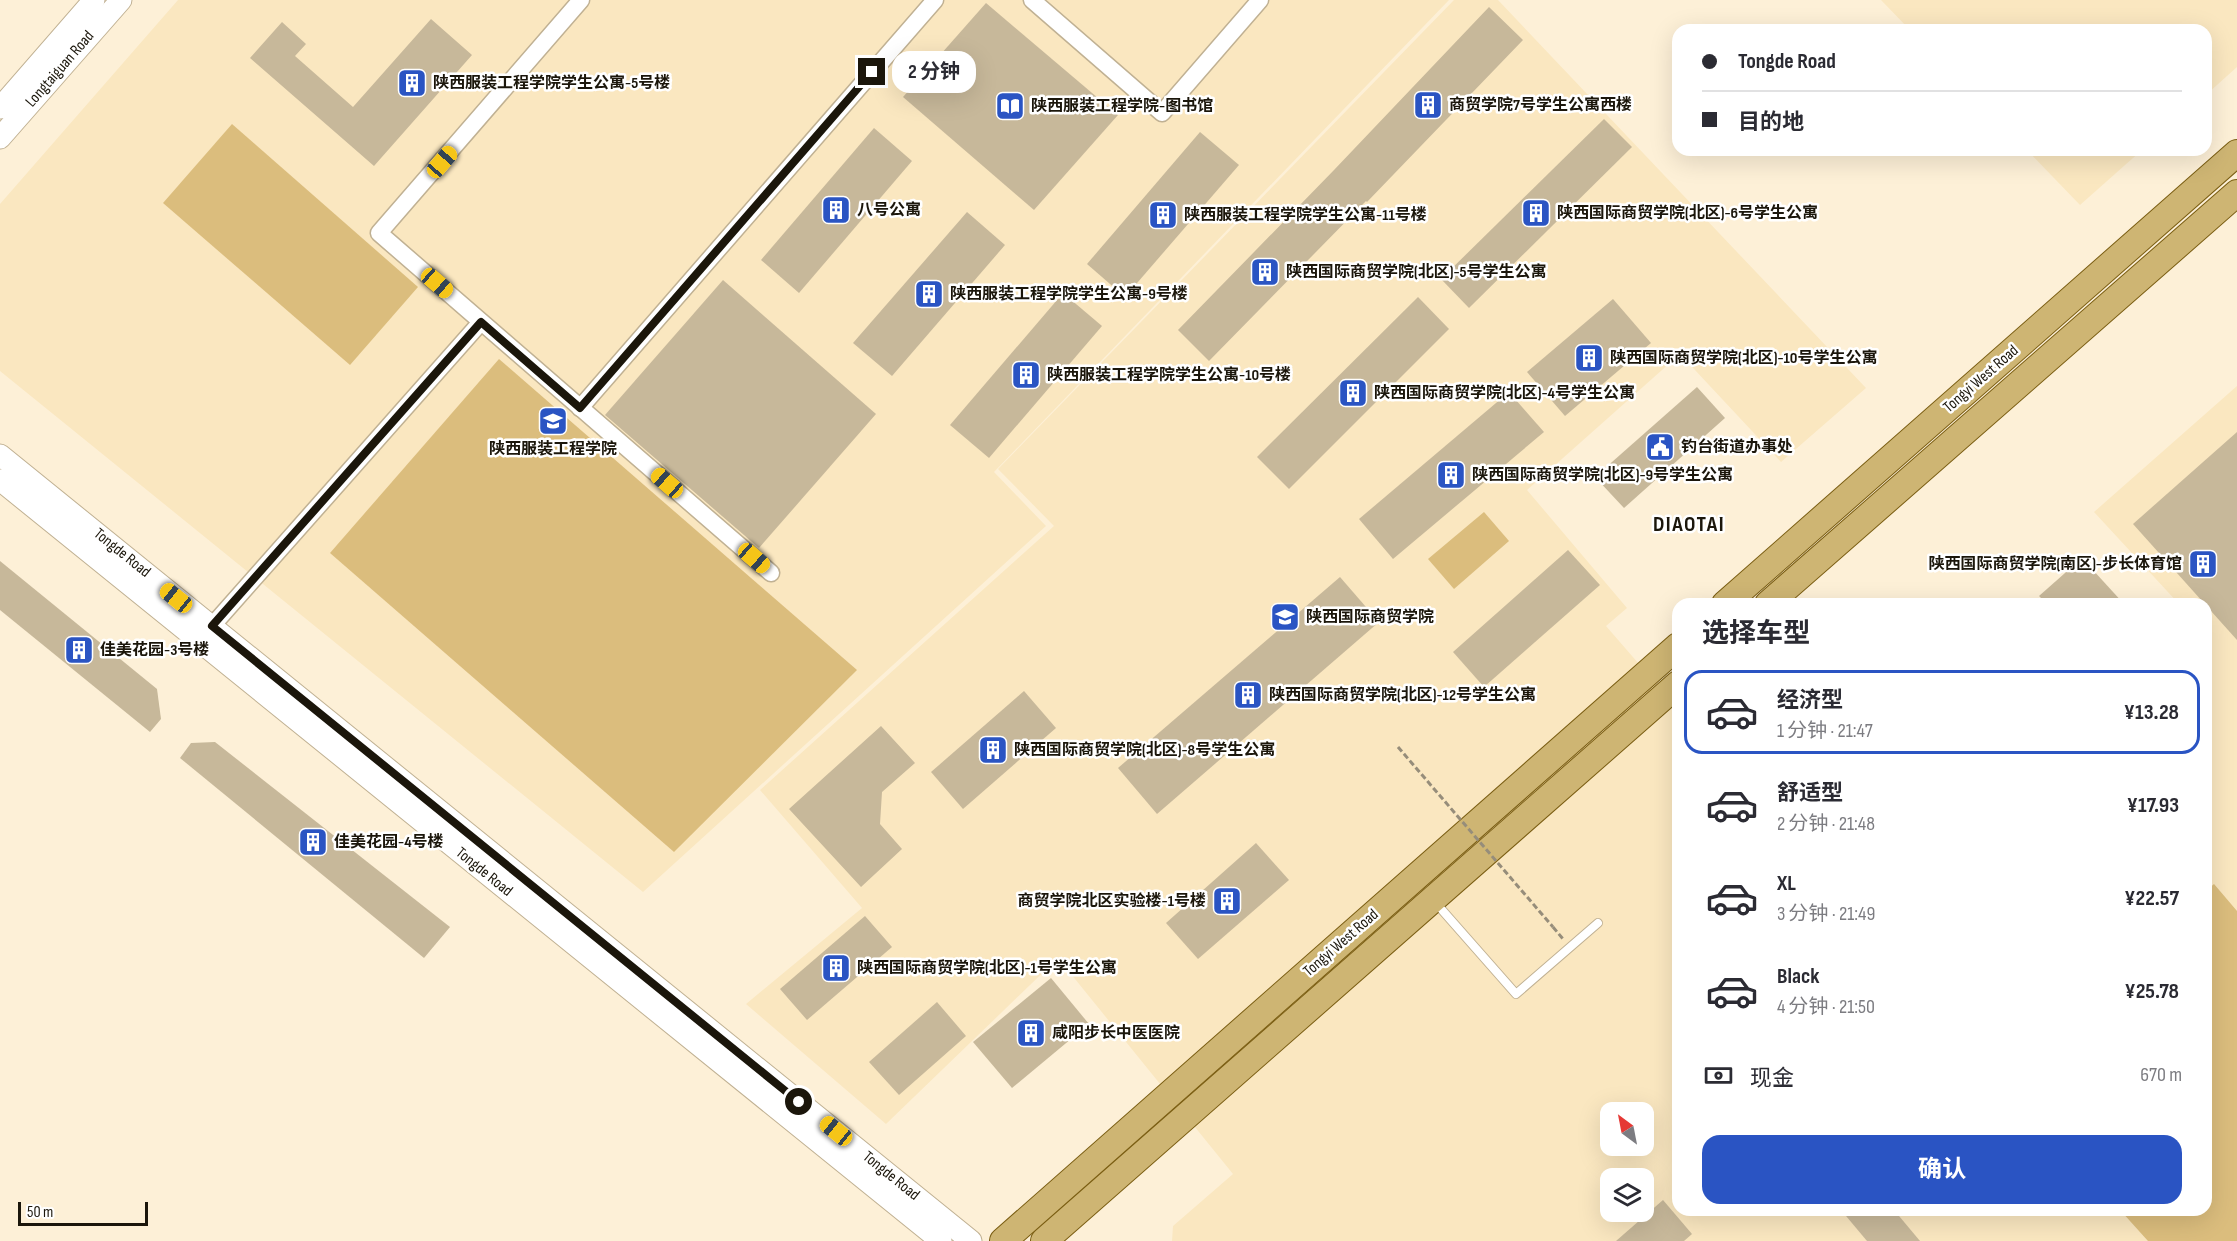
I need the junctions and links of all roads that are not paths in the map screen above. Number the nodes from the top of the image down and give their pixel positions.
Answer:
1 (94, 0) edge
2 (121, 0) edge
3 (581, 0) edge
4 (935, 0) edge
5 (1032, 0) edge
6 (1260, 0) edge
7 (0, 108) edge
8 (0, 138) edge
9 (2237, 153) edge
10 (2237, 193) edge
11 (481, 322) junction
12 (580, 408) junction
13 (0, 455) edge
14 (0, 480) edge
15 (771, 573) dead end
16 (1732, 598) edge
17 (1775, 598) edge
18 (212, 626) junction
19 (1672, 651) edge
20 (1672, 689) edge
21 (1433, 899) junction
22 (1598, 923) dead end
23 (941, 1241) edge
24 (971, 1241) edge
25 (1003, 1241) edge
26 (1044, 1241) edge

1 - 7 street, Longtaiguan Road
2 - 8 street, Longtaiguan Road
3 - 11 street
4 - 12 street
5 - 6 street
9 - 16 main road, Tongyi West Road
10 - 17 main road, Tongyi West Road
11 - 12 street
11 - 18 street
12 - 15 street
13 - 18 street, Tongde Road
14 - 23 street, Tongde Road
18 - 24 street, Tongde Road
19 - 25 main road, Tongyi West Road
20 - 21 main road, Tongyi West Road
21 - 22 lane
21 - 26 main road, Tongyi West Road

